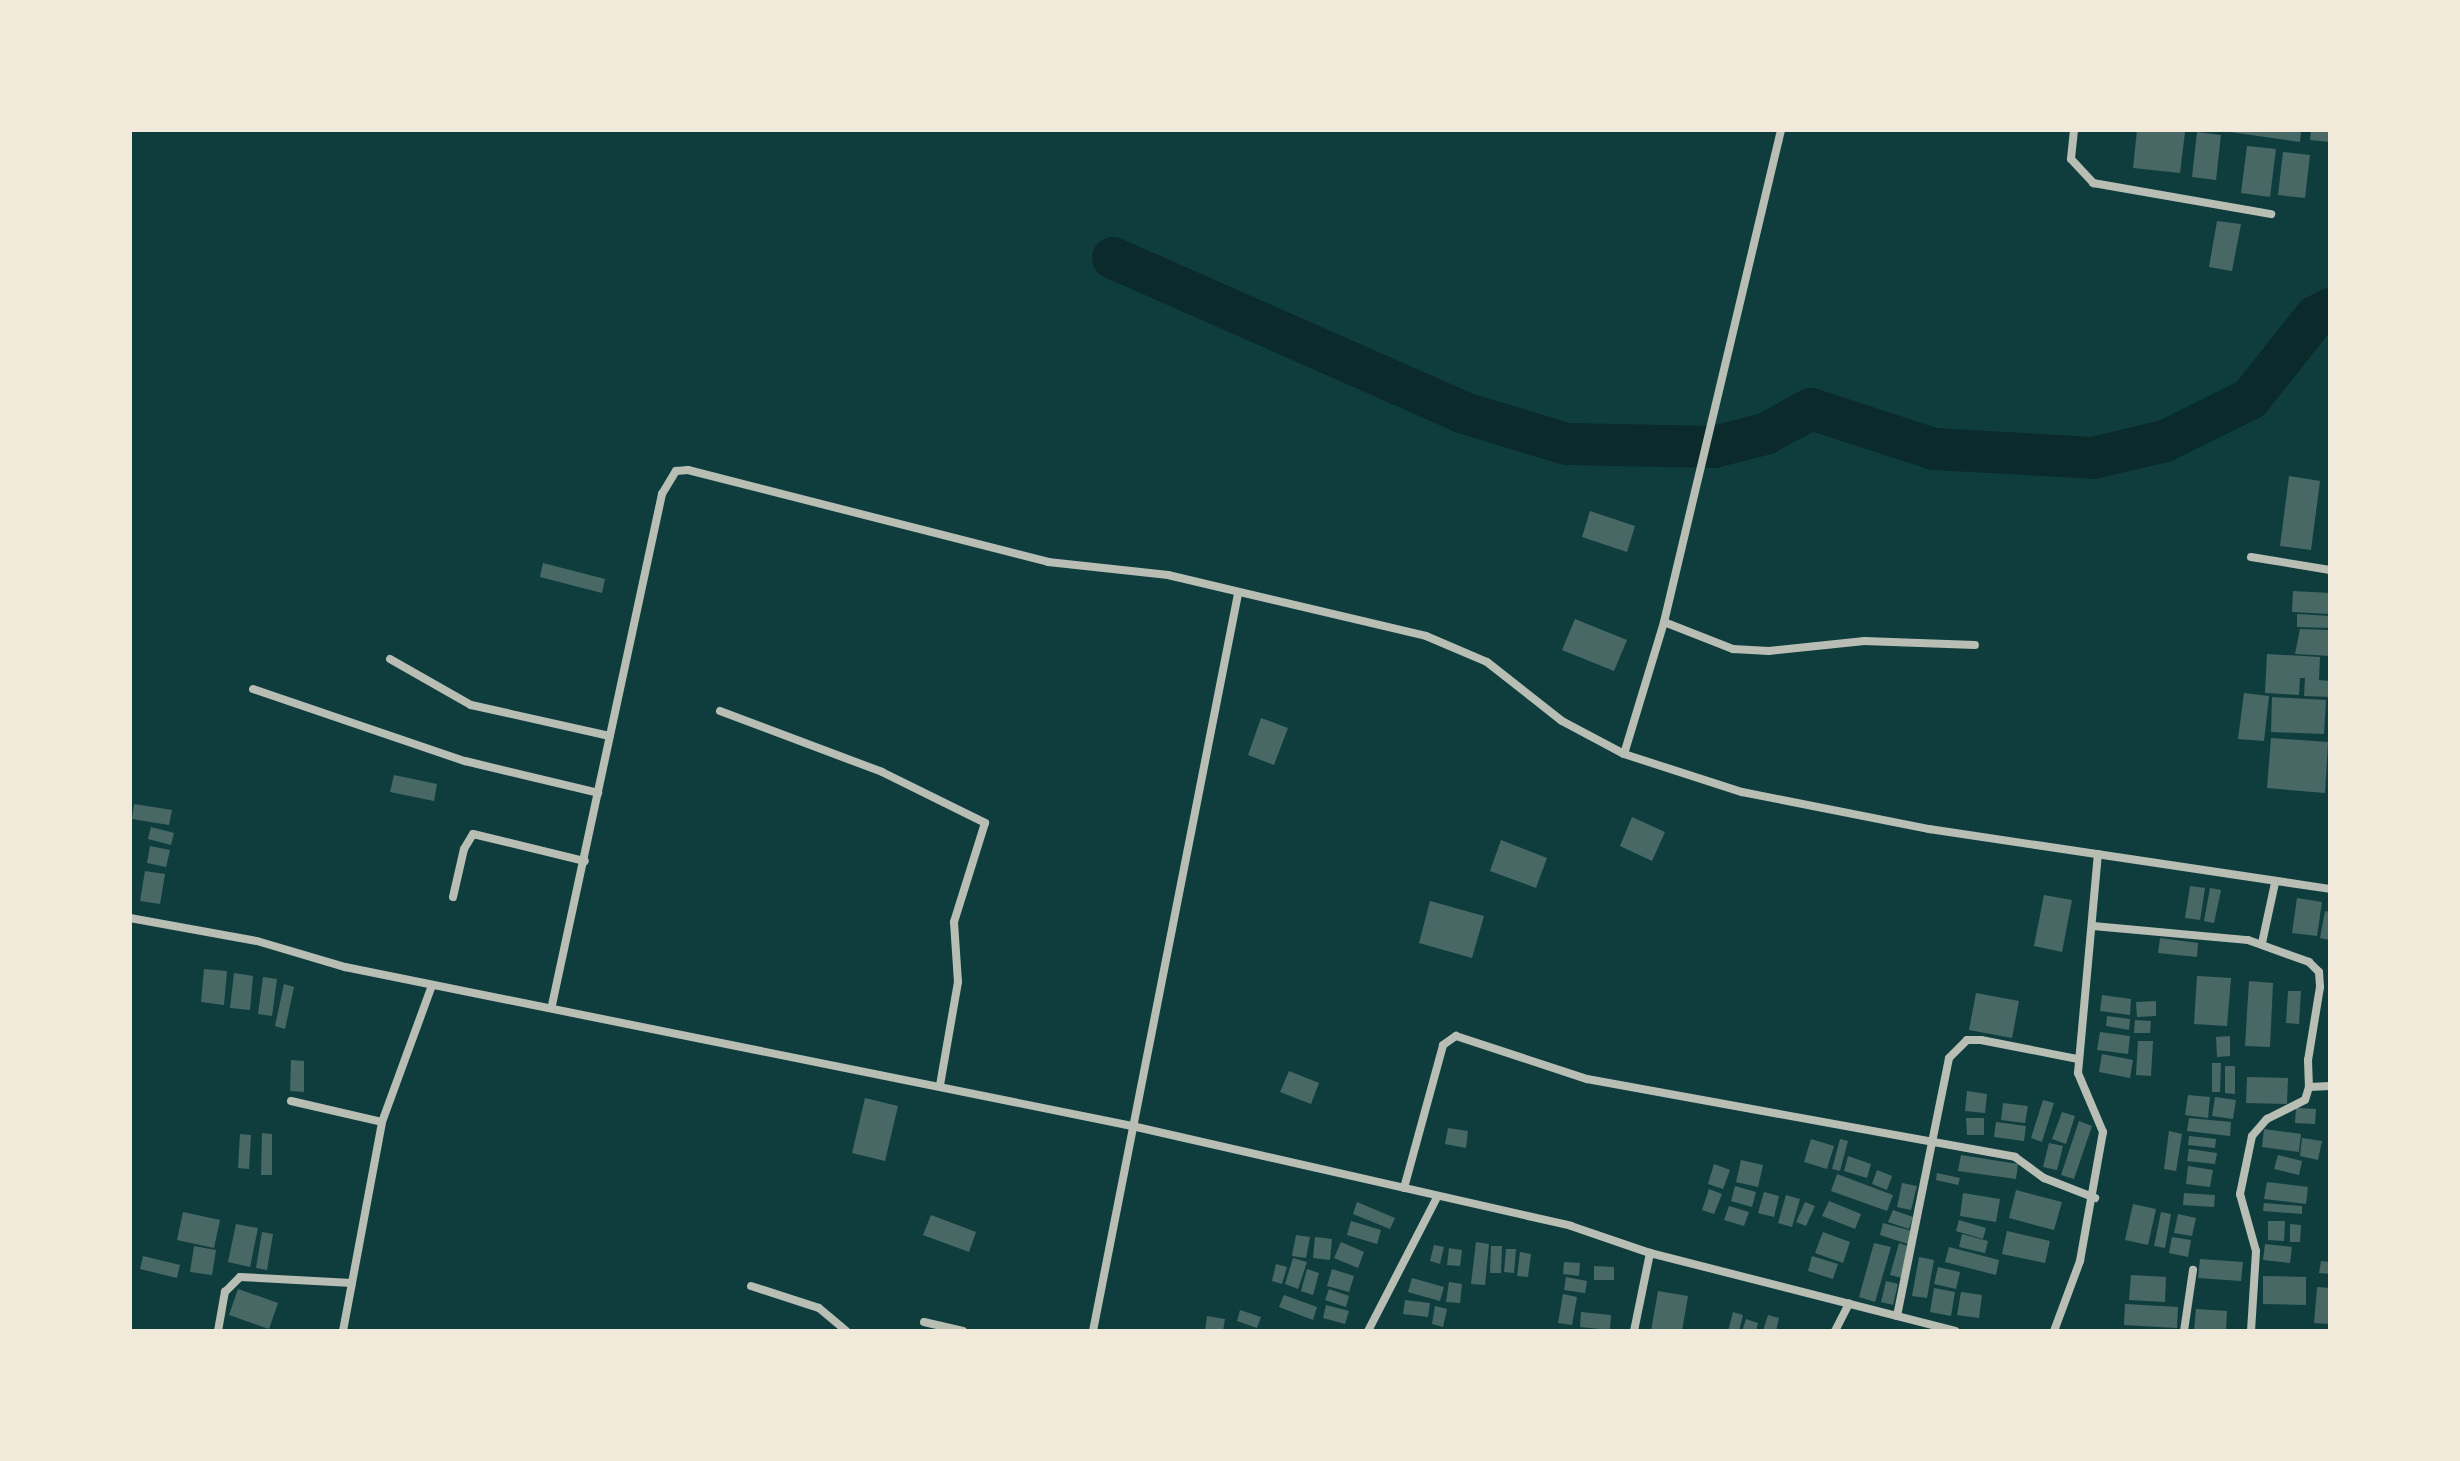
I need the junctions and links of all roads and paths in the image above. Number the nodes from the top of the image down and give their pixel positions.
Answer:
1 (1781, 130) edge
2 (2074, 130) edge
3 (2271, 214) dead end
4 (2251, 557) dead end
5 (2330, 570) edge
6 (1238, 594) junction
7 (1664, 622) junction
8 (1975, 645) dead end
9 (390, 659) dead end
10 (253, 689) dead end
11 (720, 711) dead end
12 (610, 736) junction
13 (1624, 754) junction
14 (598, 793) junction
15 (2098, 854) junction
16 (585, 861) junction
17 (2275, 883) junction
18 (2330, 889) edge
19 (453, 897) dead end
20 (130, 918) edge
21 (2093, 926) junction
22 (2262, 943) junction
23 (432, 985) junction
24 (552, 1005) junction
25 (2078, 1059) junction
26 (940, 1085) junction
27 (2330, 1086) edge
28 (2309, 1087) junction
29 (291, 1101) dead end
30 (382, 1122) junction
31 (1132, 1126) junction
32 (1934, 1141) junction
33 (1404, 1188) junction
34 (2095, 1198) junction
35 (1436, 1199) junction
36 (1650, 1253) junction
37 (2193, 1270) dead end
38 (352, 1283) junction
39 (751, 1286) dead end
40 (1849, 1303) junction
41 (1897, 1316) junction
42 (924, 1322) dead end
43 (218, 1331) edge
44 (343, 1331) edge
45 (846, 1331) edge
46 (963, 1331) edge
47 (1093, 1331) edge
48 (1368, 1331) edge
49 (1634, 1331) edge
50 (1835, 1331) edge
51 (1955, 1331) edge
52 (2054, 1331) edge
53 (2184, 1331) edge
54 (2251, 1331) edge

1 - 7 street
2 - 3 street
4 - 5 street
6 - 12 street
6 - 13 street
6 - 31 street
7 - 8 street
7 - 13 street
9 - 12 street
10 - 14 street
11 - 26 street
12 - 14 street
13 - 15 street
14 - 16 street
15 - 17 street
15 - 21 street
16 - 19 street
16 - 24 street
17 - 18 street
17 - 22 street
20 - 23 street
21 - 22 street
21 - 25 street
22 - 28 street
23 - 24 street
23 - 30 street
24 - 26 street
25 - 32 street
25 - 34 street
26 - 31 street
27 - 28 street
28 - 54 street
29 - 30 street
30 - 38 street
31 - 33 street
31 - 47 street
32 - 33 street
32 - 34 street
32 - 41 street
33 - 35 street
34 - 52 street
35 - 36 street
35 - 48 street
36 - 40 street
36 - 49 street
37 - 53 street
38 - 43 street
38 - 44 street
39 - 45 street
40 - 41 street
40 - 50 street
41 - 51 street
42 - 46 street

